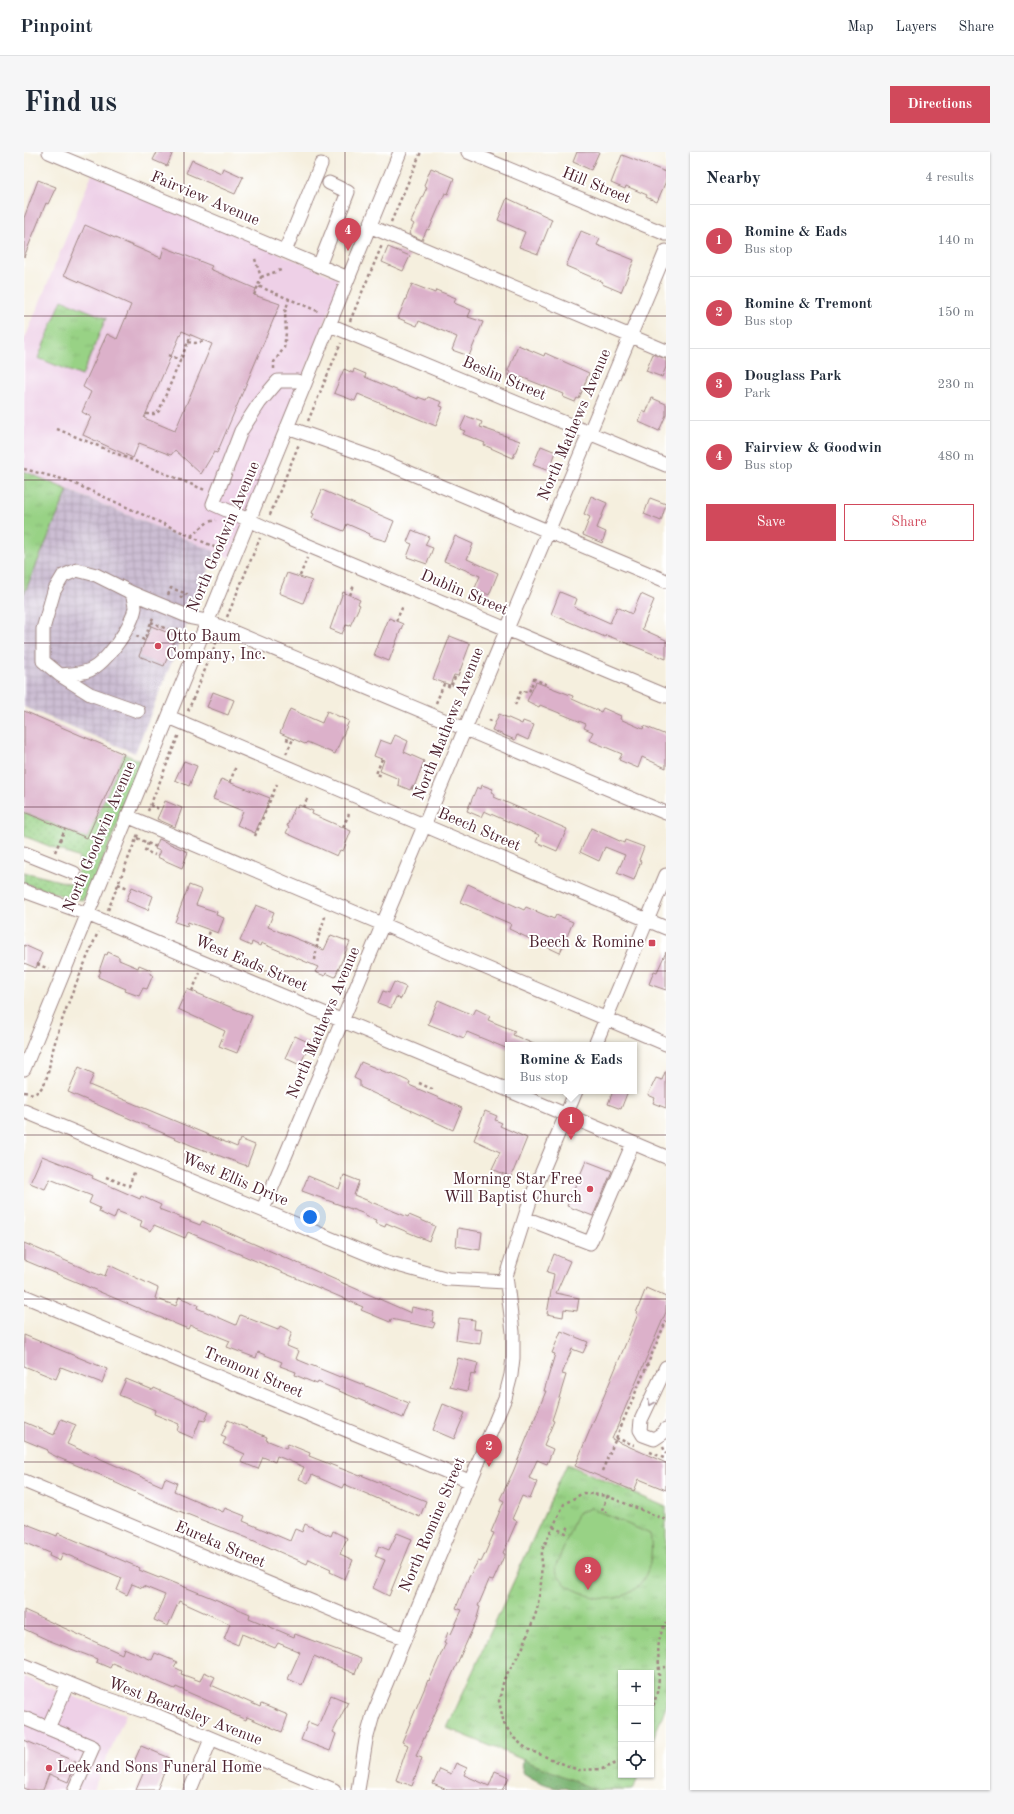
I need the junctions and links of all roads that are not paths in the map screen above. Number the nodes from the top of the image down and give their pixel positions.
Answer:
1 (49, 152) edge
2 (400, 152) edge
3 (468, 152) edge
4 (321, 164) dead end
5 (329, 183) dead end
6 (369, 226) junction
7 (666, 234) edge
8 (285, 251) junction
9 (666, 252) edge
10 (319, 266) junction
11 (348, 278) junction
12 (330, 325) junction
13 (631, 336) junction
14 (666, 351) edge
15 (305, 384) junction
16 (287, 427) junction
17 (589, 433) junction
18 (666, 465) edge
19 (250, 521) junction
20 (548, 531) junction
21 (666, 581) edge
22 (132, 593) junction
23 (207, 621) junction
24 (506, 629) junction
25 (60, 675) junction
26 (666, 696) edge
27 (138, 711) dead end
28 (169, 717) junction
29 (465, 729) junction
30 (666, 813) edge
31 (127, 816) junction
32 (425, 826) junction
33 (24, 853) edge
34 (74, 873) dead end
35 (666, 875) edge
36 (24, 891) edge
37 (87, 914) junction
38 (647, 920) junction
39 (383, 926) junction
40 (666, 928) edge
41 (606, 1018) junction
42 (343, 1021) junction
43 (596, 1042) edge
44 (666, 1044) edge
45 (24, 1069) edge
46 (505, 1088) edge
47 (518, 1094) edge
48 (575, 1094) edge
49 (24, 1111) edge
50 (566, 1115) junction
51 (633, 1143) junction
52 (666, 1157) edge
53 (262, 1209) junction
54 (525, 1218) junction
55 (506, 1282) junction
56 (24, 1296) edge
57 (666, 1367) edge
58 (666, 1429) edge
59 (24, 1481) edge
60 (469, 1481) junction
61 (404, 1638) junction
62 (24, 1665) edge
63 (68, 1683) junction
64 (24, 1718) edge
65 (48, 1728) junction
66 (211, 1739) junction
67 (75, 1788) dead end
68 (190, 1790) edge
69 (334, 1790) edge
70 (358, 1790) edge

1 - 8 street, Fairview Avenue
2 - 6 street, North Goodwin Avenue
3 - 7 street, Hill Street
4 - 8 street
5 - 10 street
6 - 11 street, North Goodwin Avenue
6 - 13 street
8 - 10 street, Fairview Avenue
9 - 13 street, North Mathews Avenue
10 - 11 street, Fairview Avenue
11 - 12 street, North Goodwin Avenue
12 - 15 street, North Goodwin Avenue
12 - 17 street, Beslin Street
13 - 14 street
13 - 17 street, North Mathews Avenue
15 - 16 street, North Goodwin Avenue
15 - 19 street, Dublin Street
16 - 19 street, North Goodwin Avenue
16 - 20 street
17 - 18 street, Beslin Street
17 - 20 street, North Mathews Avenue
19 - 23 street, North Goodwin Avenue
19 - 24 street, Dublin Street
20 - 21 street
20 - 24 street, North Mathews Avenue
22 - 23 street
22 - 25 street
22 - 25 street
23 - 28 street, North Goodwin Avenue
23 - 29 street
24 - 26 street, Dublin Street
24 - 29 street, North Mathews Avenue
25 - 27 street
28 - 31 street, North Goodwin Avenue
28 - 32 street, Beech Street
29 - 30 street
29 - 32 street, North Mathews Avenue
31 - 37 street, North Goodwin Avenue
31 - 39 street
32 - 38 street, Beech Street
32 - 39 street, North Mathews Avenue
33 - 34 street
35 - 38 street
36 - 37 street, West Eads Street
37 - 42 street, West Eads Street
37 - 45 street, North Goodwin Avenue
38 - 40 street, Beech Street
38 - 41 street
39 - 41 street
39 - 42 street, North Mathews Avenue
41 - 43 street
41 - 44 street
42 - 46 street, West Eads Street
42 - 53 street, North Mathews Avenue
47 - 50 street, West Eads Street
48 - 50 street, North Romine Street
49 - 53 street, West Ellis Drive
50 - 51 street, West Eads Street
50 - 54 street, North Romine Street
51 - 52 street, West Eads Street
51 - 54 street
53 - 55 street, West Ellis Drive
54 - 55 street, North Romine Street
55 - 60 street, North Romine Street
56 - 60 street, Tremont Street
57 -> 58 street
59 - 61 street, Eureka Street
60 - 61 street, North Romine Street
61 - 70 street, North Romine Street
62 - 63 street, West Beardsley Avenue
63 - 65 street
63 - 66 street, West Beardsley Avenue
64 - 65 street
65 - 67 street
66 - 68 street
66 - 69 street, West Beardsley Avenue

